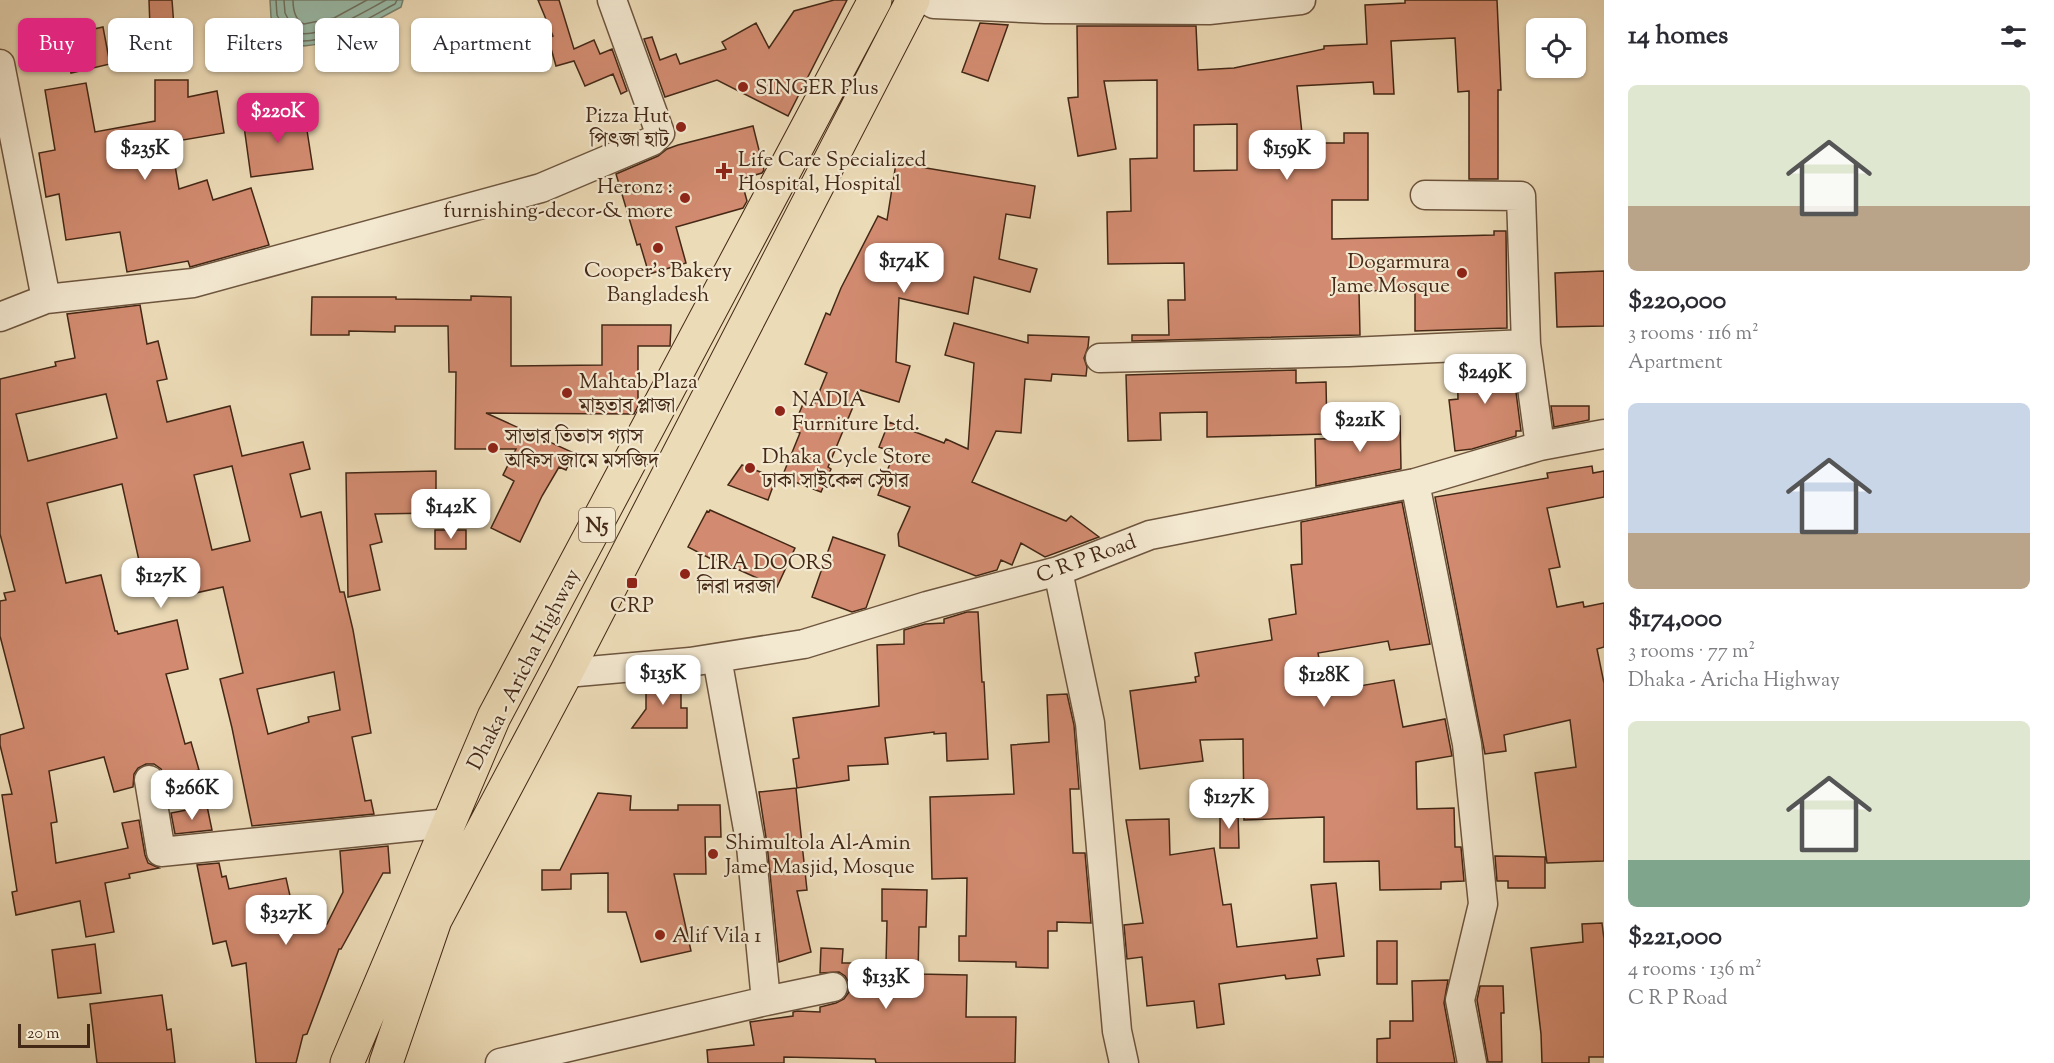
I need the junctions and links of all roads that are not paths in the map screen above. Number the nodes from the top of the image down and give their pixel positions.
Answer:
1 (612, 0) edge
2 (876, 0) edge
3 (913, 0) edge
4 (927, 0) edge
5 (1301, 0) edge
6 (0, 64) edge
7 (1425, 195) dead end
8 (45, 299) junction
9 (0, 317) edge
10 (1526, 344) junction
11 (1100, 358) dead end
12 (1604, 434) edge
13 (1540, 446) junction
14 (1415, 483) junction
15 (1058, 571) junction
16 (717, 658) junction
17 (566, 673) junction
18 (149, 780) dead end
19 (449, 823) junction
20 (833, 987) dead end
21 (766, 1001) junction
22 (347, 1063) edge
23 (386, 1063) edge
24 (500, 1063) edge
25 (1124, 1063) edge
26 (1472, 1063) edge

1 - 8 street
2 - 19 highway, Dhaka - Aricha Highway / N5
3 - 17 highway, Dhaka - Aricha Highway / N5
4 - 5 street
6 - 8 street
7 - 10 street
8 - 9 street
10 - 11 street
10 - 13 street
12 - 13 street, C R P Road
13 - 14 street, C R P Road
14 - 15 street, C R P Road
14 - 26 street
15 - 16 street, C R P Road
15 - 25 street
16 - 17 street, C R P Road
16 - 21 street
17 - 23 highway, Dhaka - Aricha Highway / N5
18 - 19 street
19 - 22 highway, Dhaka - Aricha Highway / N5
20 - 21 street
21 - 24 street

